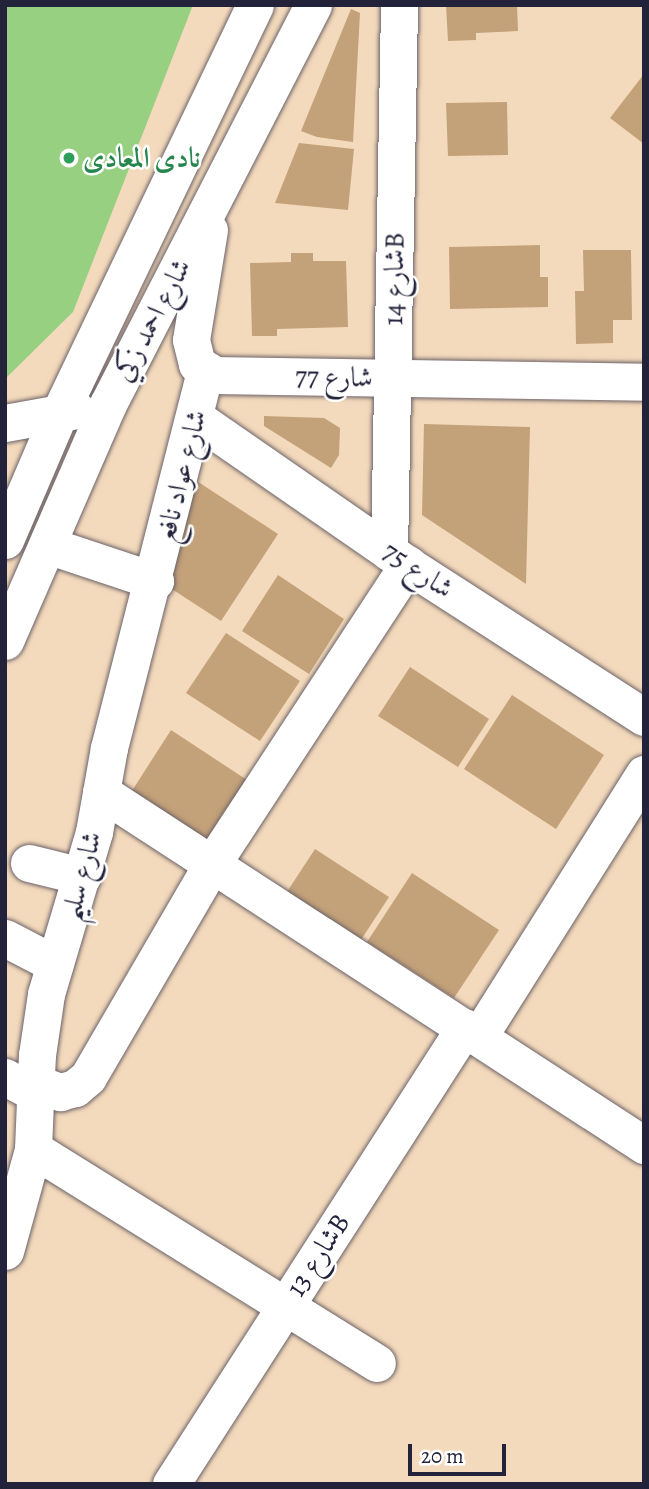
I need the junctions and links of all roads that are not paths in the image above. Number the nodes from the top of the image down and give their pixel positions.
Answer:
1 (255, 5) edge
2 (313, 5) edge
3 (399, 5) edge
4 (215, 199) junction
5 (205, 372) junction
6 (393, 378) junction
7 (644, 382) edge
8 (108, 404) junction
9 (60, 414) junction
10 (196, 418) junction
11 (5, 423) edge
12 (5, 540) edge
13 (47, 545) junction
14 (398, 558) junction
15 (155, 581) junction
16 (5, 641) edge
17 (644, 717) edge
18 (644, 774) edge
19 (101, 792) junction
20 (29, 863) dead end
21 (212, 864) junction
22 (82, 876) junction
23 (5, 938) edge
24 (55, 964) junction
25 (472, 1032) junction
26 (20, 1090) edge
27 (644, 1145) edge
28 (31, 1161) junction
29 (5, 1251) edge
30 (285, 1306) junction
31 (377, 1363) dead end
32 (171, 1484) edge

1 - 9 street, شارع احمد زكي
2 - 4 street, شارع احمد زكي
3 - 6 street, شارع 14B
4 - 5 street
4 - 8 street, شارع احمد زكي
5 - 6 street, شارع 77
5 - 10 street, شارع عواد نافع
6 - 7 street, شارع 77
6 - 14 street, شارع 14B
8 - 9 street
8 - 13 street, شارع احمد زكي
9 - 11 street
9 - 12 street, شارع احمد زكي
10 - 14 street, شارع 75
10 - 15 street, شارع عواد نافع
13 - 15 street
13 - 16 street, شارع احمد زكي
14 - 17 street, شارع 75
14 - 21 street
15 - 19 street, شارع سليم
18 - 25 street, شارع 13B
19 - 21 street
19 - 22 street, شارع سليم
20 - 22 street
21 - 25 street
21 - 26 street
22 - 24 street, شارع سليم
23 - 24 street
24 - 26 street, شارع سليم
25 - 27 street
25 - 30 street, شارع 13B
26 - 28 street, شارع سليم
28 - 29 street
28 - 30 street
30 - 31 street
30 - 32 street, شارع 13B

